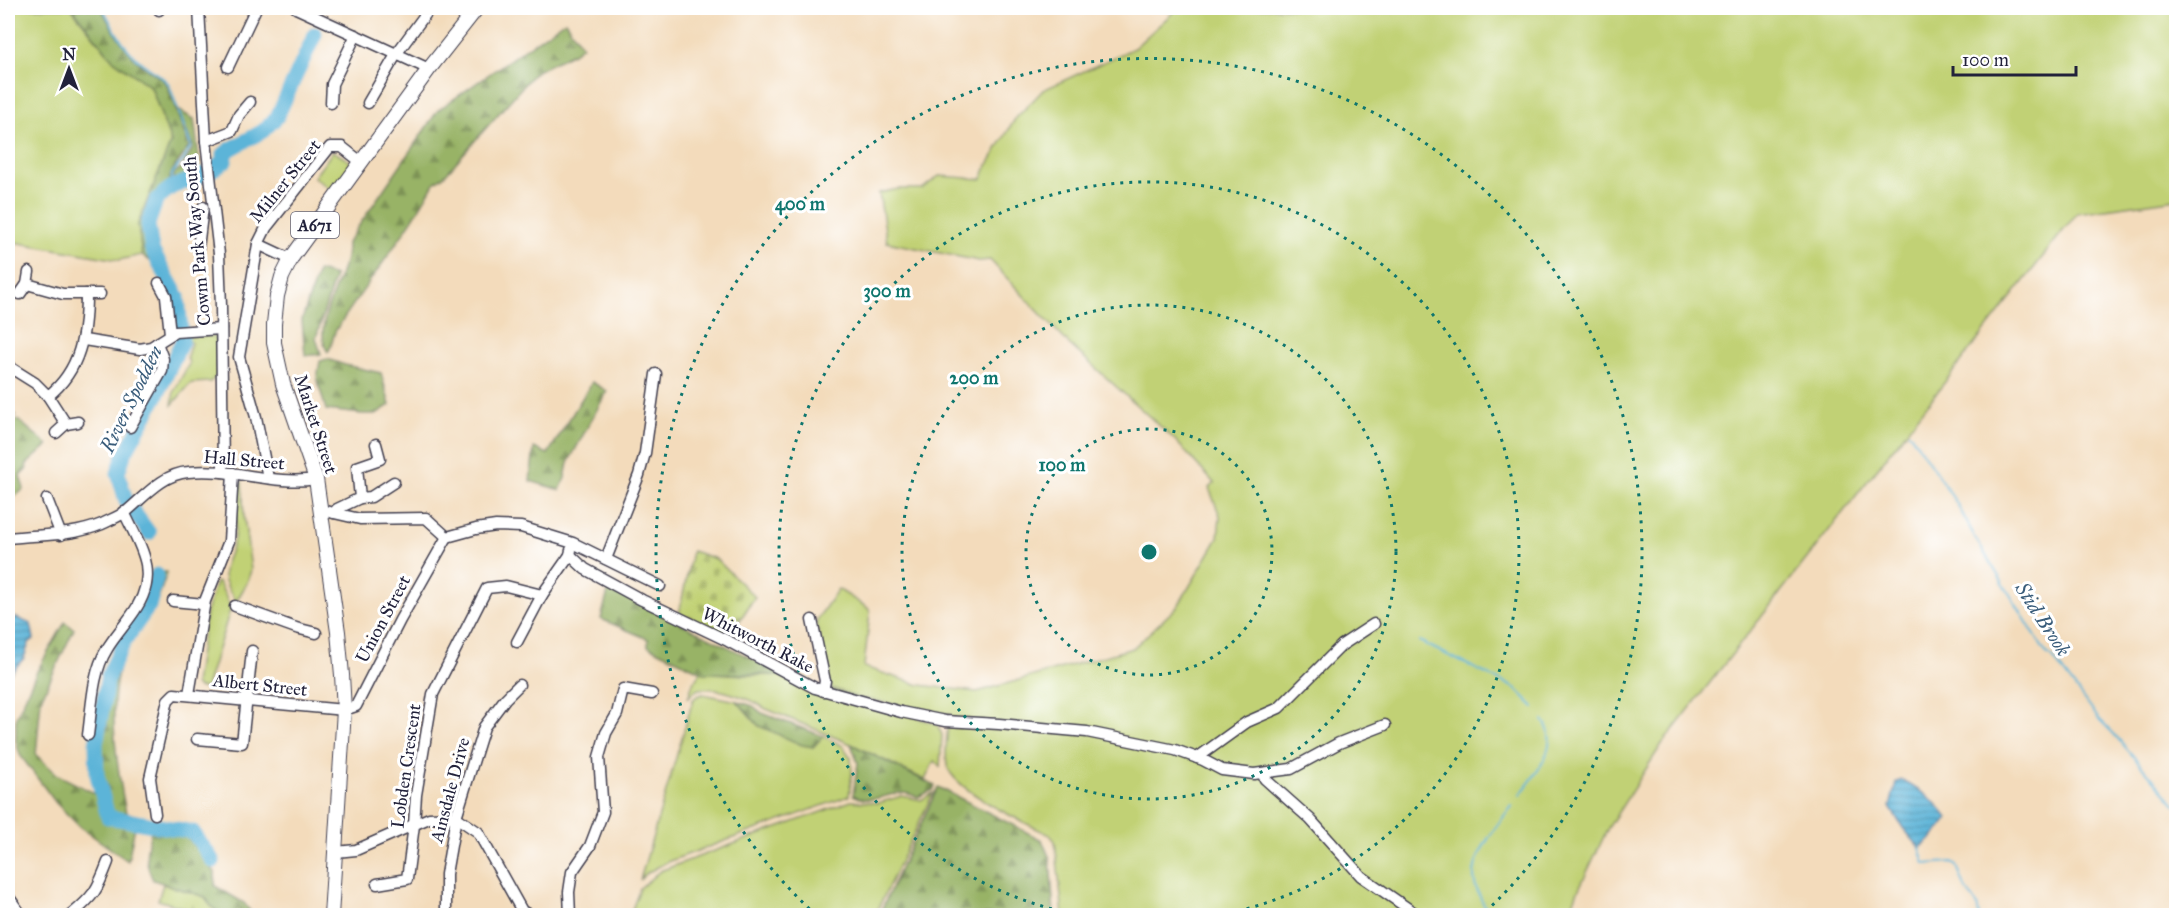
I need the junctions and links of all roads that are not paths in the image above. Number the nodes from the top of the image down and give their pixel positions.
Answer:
1 (199, 8) edge
2 (256, 8) edge
3 (296, 8) edge
4 (430, 8) edge
5 (477, 8) edge
6 (356, 35) junction
7 (397, 53) junction
8 (228, 67) dead end
9 (429, 69) junction
10 (250, 102) dead end
11 (368, 103) dead end
12 (331, 104) dead end
13 (206, 141) junction
14 (361, 162) junction
15 (202, 207) dead end
16 (200, 229) junction
17 (217, 230) junction
18 (258, 244) junction
19 (198, 248) dead end
20 (290, 259) junction
21 (159, 282) dead end
22 (20, 294) dead end
23 (86, 294) junction
24 (100, 294) dead end
25 (221, 329) junction
26 (173, 333) junction
27 (84, 340) junction
28 (157, 344) junction
29 (8, 366) edge
30 (656, 374) dead end
31 (48, 396) junction
32 (78, 422) dead end
33 (66, 424) junction
34 (130, 427) dead end
35 (56, 433) dead end
36 (376, 444) dead end
37 (228, 473) junction
38 (268, 478) junction
39 (316, 479) junction
40 (394, 482) dead end
41 (360, 498) junction
42 (46, 499) dead end
43 (126, 511) junction
44 (328, 511) junction
45 (62, 535) junction
46 (447, 537) junction
47 (8, 538) edge
48 (573, 543) junction
49 (570, 555) junction
50 (606, 559) junction
51 (660, 586) dead end
52 (542, 595) junction
53 (173, 601) dead end
54 (204, 604) junction
55 (235, 606) dead end
56 (812, 620) dead end
57 (1374, 624) dead end
58 (316, 633) dead end
59 (517, 642) dead end
60 (252, 651) dead end
61 (519, 685) dead end
62 (823, 691) junction
63 (189, 694) junction
64 (652, 694) dead end
65 (246, 701) junction
66 (344, 710) junction
67 (1385, 725) dead end
68 (88, 735) dead end
69 (197, 739) dead end
70 (1197, 758) junction
71 (1262, 773) junction
72 (155, 814) dead end
73 (456, 817) junction
74 (414, 825) junction
75 (336, 852) junction
76 (108, 862) dead end
77 (377, 884) dead end
78 (8, 896) edge
79 (22, 915) edge
80 (70, 915) edge
81 (331, 915) edge
82 (446, 915) edge
83 (531, 915) edge
84 (570, 915) edge
85 (1419, 915) edge

1 - 13 street, Cowm Park Way South
2 - 8 street
3 - 6 street
4 - 7 street
5 - 9 main road, Market Street / A671
6 - 7 street
6 - 12 street
7 - 9 street
7 - 11 street
9 - 14 main road, Market Street / A671
10 - 13 street
13 - 17 street, Cowm Park Way South
14 - 18 street, Milner Street
14 - 20 main road, Market Street / A671
15 - 16 street
16 - 17 street
16 - 19 street
17 - 25 street, Cowm Park Way South
18 - 20 street
18 - 38 street, Milner Street
20 - 39 main road, Market Street / A671
21 - 26 street
22 - 23 street
23 - 24 street
23 - 27 street
25 - 26 street
25 - 37 street, Cowm Park Way South
26 - 28 street
27 - 28 street
27 - 31 street
28 - 34 street
29 - 31 street
30 - 50 street
31 - 33 street
32 - 33 street
33 - 35 street
36 - 41 street
37 - 38 street, Hall Street
37 - 43 street, Hall Street
37 - 54 street, Cowm Park Way South
38 - 39 street, Hall Street
39 - 44 main road, Market Street / A671
40 - 41 street
41 - 44 street
42 - 45 street
43 - 45 street, Hall Street
43 - 68 street
44 - 46 street
44 - 66 main road, Market Street / A671
45 - 47 street, Hall Street
46 - 48 street
46 - 66 street, Union Street
48 - 49 street
48 - 50 street
49 - 52 street
49 - 62 street, Whitworth Rake
50 - 51 street
52 - 59 street
52 - 74 street, Lobden Crescent
53 - 54 street
54 - 63 street, Cowm Park Way South
55 - 58 street
56 - 62 street
57 - 70 street
60 - 65 street
61 - 73 street, Ainsdale Drive
62 - 70 street, Whitworth Rake
63 - 65 street, Albert Street
63 - 72 street, Albert Street
64 - 84 street
65 - 66 street, Albert Street
65 - 69 street
66 - 75 main road, Market Street / A671
67 - 71 street, Whitworth Rake
70 - 71 street, Whitworth Rake
71 - 85 street
73 - 74 street
73 - 82 street, Ainsdale Drive
73 - 83 street
74 - 75 street
74 - 77 street, Lobden Crescent
75 - 81 main road, Market Street / A671
76 - 80 street
78 - 79 street

